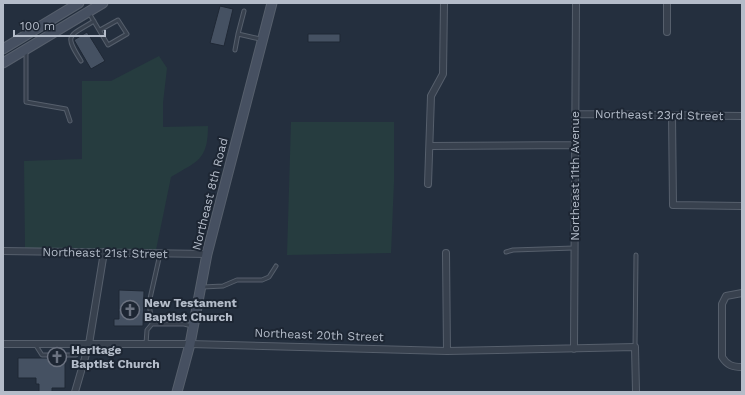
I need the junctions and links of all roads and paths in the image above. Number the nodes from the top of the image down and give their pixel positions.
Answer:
1 (79, 3) edge
2 (101, 3) edge
3 (272, 3) edge
4 (444, 3) edge
5 (576, 3) edge
6 (667, 3) edge
7 (244, 11) dead end
8 (88, 12) junction
9 (94, 21) junction
10 (100, 30) junction
11 (666, 32) dead end
12 (238, 34) junction
13 (262, 40) junction
14 (3, 49) edge
15 (25, 50) junction
16 (235, 50) dead end
17 (81, 61) dead end
18 (3, 63) edge
19 (575, 114) junction
20 (672, 116) junction
21 (742, 116) edge
22 (70, 121) dead end
23 (576, 145) junction
24 (430, 146) junction
25 (428, 184) dead end
26 (742, 206) edge
27 (574, 248) junction
28 (3, 251) edge
29 (104, 252) junction
30 (506, 252) dead end
31 (160, 253) junction
32 (446, 253) dead end
33 (207, 254) junction
34 (636, 255) dead end
35 (276, 266) dead end
36 (201, 287) junction
37 (742, 293) edge
38 (152, 324) junction
39 (193, 326) junction
40 (3, 344) edge
41 (35, 344) junction
42 (81, 344) junction
43 (89, 344) junction
44 (146, 344) junction
45 (190, 344) junction
46 (635, 347) junction
47 (574, 349) junction
48 (447, 351) junction
49 (742, 367) edge
50 (75, 392) edge
51 (177, 392) edge
52 (636, 392) edge

1 - 14 main road
2 - 8 main road
3 - 13 main road, Northeast 8th Road
4 - 24 street
5 - 19 street, Northeast 11th Avenue
6 - 11 street
7 - 12 lane
8 - 9 lane
8 - 15 main road
9 - 10 lane
9 - 17 lane
10 - 10 lane
12 - 13 lane
12 - 16 lane
13 - 33 main road, Northeast 8th Road
15 - 18 main road
15 - 22 lane
19 - 20 street, Northeast 23rd Street
19 - 23 street, Northeast 11th Avenue
20 - 21 street, Northeast 23rd Street
20 - 26 street
23 - 24 street
23 - 27 street, Northeast 11th Avenue
24 - 25 street
27 - 30 lane
27 - 47 street, Northeast 11th Avenue
28 - 29 street, Northeast 21st Street
29 - 31 street, Northeast 21st Street
29 - 43 street
31 - 33 street, Northeast 21st Street
31 - 38 lane
32 - 48 street
33 - 36 main road, Northeast 8th Road
34 - 46 lane
35 - 36 lane
36 - 39 main road, Northeast 8th Road
37 - 49 street
38 - 39 lane
38 - 44 lane
39 - 45 main road, Northeast 8th Road
40 - 41 street, Northeast 20th Street
41 - 42 street, Northeast 20th Street
41 - 42 lane
42 - 43 street, Northeast 20th Street
43 - 44 street, Northeast 20th Street
43 - 50 street
44 - 45 street, Northeast 20th Street
45 - 48 street, Northeast 20th Street
45 - 51 main road, Northeast 8th Road
46 - 47 street, Northeast 20th Street
46 - 52 street
47 - 48 street, Northeast 20th Street

